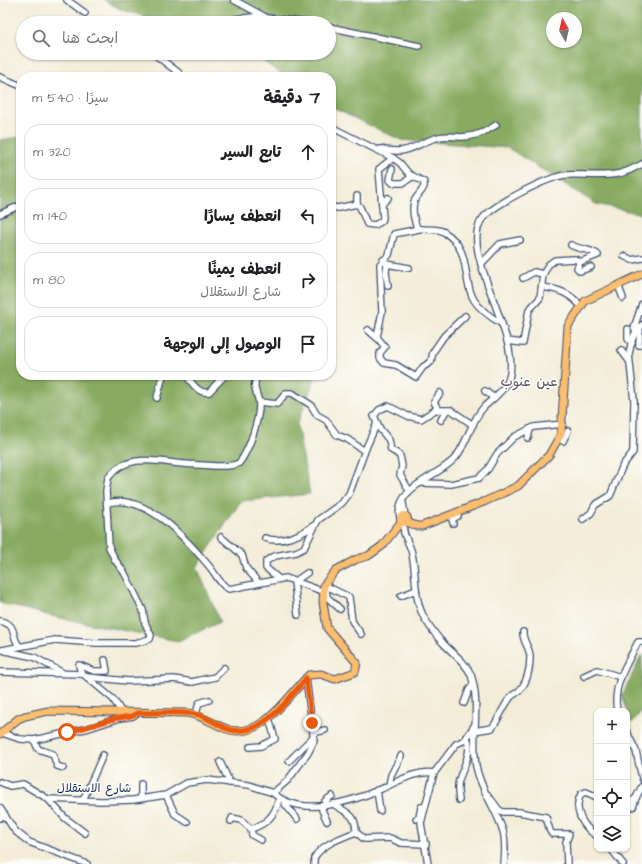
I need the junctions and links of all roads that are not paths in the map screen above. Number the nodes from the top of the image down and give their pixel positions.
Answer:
1 (67, 0) edge
2 (234, 0) edge
3 (85, 13) dead end
4 (261, 16) edge
5 (336, 28) edge
6 (419, 46) dead end
7 (162, 60) edge
8 (178, 72) edge
9 (0, 77) edge
10 (16, 84) edge
11 (496, 125) dead end
12 (336, 128) edge
13 (370, 147) junction
14 (393, 158) junction
15 (642, 164) edge
16 (392, 170) dead end
17 (412, 177) junction
18 (357, 196) dead end
19 (388, 198) dead end
20 (357, 204) junction
21 (382, 204) junction
22 (16, 207) edge
23 (336, 208) edge
24 (0, 214) edge
25 (419, 229) junction
26 (520, 240) dead end
27 (571, 245) dead end
28 (624, 256) dead end
29 (642, 258) edge
30 (385, 262) junction
31 (580, 262) junction
32 (481, 264) junction
33 (590, 267) dead end
34 (409, 268) dead end
35 (543, 274) junction
36 (642, 274) edge
37 (523, 278) dead end
38 (618, 285) junction
39 (388, 286) dead end
40 (542, 287) junction
41 (623, 298) dead end
42 (642, 304) edge
43 (580, 305) junction
44 (465, 316) dead end
45 (502, 324) junction
46 (639, 328) edge
47 (628, 329) dead end
48 (368, 330) dead end
49 (377, 338) junction
50 (507, 341) junction
51 (632, 343) junction
52 (639, 345) dead end
53 (621, 350) dead end
54 (631, 362) junction
55 (162, 380) edge
56 (190, 380) edge
57 (220, 380) edge
58 (257, 380) edge
59 (485, 391) dead end
60 (440, 393) dead end
61 (157, 398) dead end
62 (494, 398) junction
63 (259, 402) junction
64 (438, 409) junction
65 (446, 411) junction
66 (441, 420) dead end
67 (377, 423) junction
68 (562, 424) junction
69 (473, 425) junction
70 (530, 429) junction
71 (568, 431) dead end
72 (528, 438) dead end
73 (560, 439) junction
74 (366, 448) junction
75 (422, 483) junction
76 (409, 490) junction
77 (107, 504) junction
78 (457, 512) junction
79 (583, 519) dead end
80 (404, 520) junction
81 (453, 523) dead end
82 (315, 524) junction
83 (221, 537) dead end
84 (265, 538) dead end
85 (307, 573) dead end
86 (278, 578) junction
87 (296, 580) junction
88 (258, 582) junction
89 (325, 587) junction
90 (416, 590) junction
91 (400, 596) dead end
92 (340, 609) dead end
93 (298, 615) dead end
94 (0, 621) edge
95 (523, 632) dead end
96 (361, 634) dead end
97 (642, 642) edge
98 (19, 646) junction
99 (1, 650) edge
100 (105, 660) dead end
101 (224, 668) dead end
102 (0, 672) edge
103 (63, 673) junction
104 (81, 674) junction
105 (584, 676) dead end
106 (621, 676) junction
107 (87, 677) junction
108 (306, 678) junction
109 (473, 685) junction
110 (210, 700) dead end
111 (464, 703) dead end
112 (616, 708) edge
113 (121, 711) junction
114 (137, 713) junction
115 (196, 714) junction
116 (269, 718) junction
117 (474, 729) junction
118 (325, 730) dead end
119 (1, 733) edge
120 (314, 734) junction
121 (467, 737) junction
122 (630, 738) edge
123 (34, 740) junction
124 (250, 747) dead end
125 (103, 755) dead end
126 (401, 756) dead end
127 (288, 761) dead end
128 (220, 762) dead end
129 (63, 768) dead end
130 (434, 773) junction
131 (642, 778) edge
132 (0, 782) edge
133 (230, 782) junction
134 (141, 784) dead end
135 (389, 785) junction
136 (642, 786) edge
137 (377, 790) junction
138 (273, 794) junction
139 (486, 794) junction
140 (166, 795) junction
141 (332, 796) dead end
142 (594, 796) edge
143 (141, 798) junction
144 (636, 798) junction
145 (48, 799) junction
146 (279, 799) junction
147 (83, 800) junction
148 (317, 800) dead end
149 (459, 800) dead end
150 (285, 801) junction
151 (630, 802) edge
152 (333, 804) junction
153 (324, 805) junction
154 (314, 807) junction
155 (425, 807) junction
156 (0, 808) edge
157 (633, 808) dead end
158 (380, 811) dead end
159 (2, 817) edge
160 (297, 819) dead end
161 (416, 819) dead end
162 (231, 821) dead end
163 (327, 821) dead end
164 (187, 822) dead end
165 (251, 829) junction
166 (356, 832) junction
167 (86, 833) dead end
168 (594, 833) edge
169 (261, 840) dead end
170 (426, 844) junction
171 (613, 852) edge
172 (87, 864) edge
173 (314, 864) edge
174 (428, 864) edge
175 (504, 864) edge
176 (567, 864) edge
177 (623, 864) edge

1 - 3 street
2 - 4 street
5 - 6 street
7 - 8 street
9 - 10 street
11 - 13 street
12 - 13 street
13 - 14 street
14 - 17 street
14 - 21 street
15 - 32 street
16 - 17 street
17 - 25 street
18 - 20 street
19 - 21 street
20 - 21 street
20 - 23 street
22 - 24 street
25 - 30 street
25 - 45 street
26 - 32 street
27 - 31 street
28 - 29 street
30 - 34 street
30 - 39 street
30 - 49 street
31 - 33 street
31 - 35 street
32 - 45 street
35 - 37 street
35 - 40 street
36 - 38 main road
38 - 41 street
38 - 43 main road
40 - 43 street
40 - 50 street
42 - 46 street
43 - 68 main road
44 - 49 street
45 - 50 street
46 - 51 street
46 - 52 street
47 - 51 street
48 - 49 street
50 - 62 street
51 - 54 street
53 - 54 street
54 - 79 street
55 - 61 street
56 - 57 street
58 - 63 street
59 - 62 street
60 - 64 street
62 - 69 street
63 - 74 street
63 - 77 street
64 - 65 street
64 - 67 street
65 - 66 street
65 - 69 street
67 - 74 street
67 - 76 street
68 - 70 street
68 - 73 main road
69 - 75 street
70 - 72 street
70 - 75 street
71 - 73 street
73 - 78 main road
74 - 82 street
75 - 76 street
76 - 80 street
77 - 88 street
77 - 98 street
78 - 80 main road
78 - 81 street
80 - 89 main road
80 - 90 street
82 - 84 street
82 - 86 street
83 - 88 street
85 - 87 street
86 - 87 street
86 - 88 street
87 - 89 street
87 - 93 street
89 - 92 street
89 - 96 street
89 - 108 main road
90 - 91 street
90 - 109 street
94 - 98 street
95 - 117 street
97 - 106 street
98 - 99 street
99 - 103 street
100 - 104 street
101 - 107 street
102 - 103 street
103 - 104 street
104 - 107 street
105 - 106 street
106 - 112 street
107 - 113 street
108 - 116 main road
108 - 120 street
109 - 111 street
109 - 117 street
110 - 115 street
113 - 114 main road
113 - 119 main road
114 - 115 main road
114 - 123 street
115 - 116 main road
116 - 124 street
117 - 121 street
117 - 139 street
118 - 120 street
119 - 123 street
120 - 127 street
120 - 138 street
121 - 130 street
121 - 149 street
122 - 131 street
123 - 129 street
125 - 147 street
126 - 135 street
128 - 133 street
130 - 135 street
130 - 155 street
132 - 145 street, شارع الاستقلال
133 - 138 street, شارع الاستقلال
133 - 140 street, شارع الاستقلال
134 - 143 street
135 - 137 street
136 - 144 street
137 - 152 street
137 - 158 street
138 - 146 street, شارع الاستقلال
139 - 175 street
139 - 176 street
140 - 143 street, شارع الاستقلال
140 - 164 street
141 - 153 street
142 - 168 street
143 - 147 street, شارع الاستقلال
144 - 151 street
144 - 157 street
145 - 147 street, شارع الاستقلال
145 - 167 street
146 - 150 street
146 - 165 street
148 - 154 street
150 - 154 street
150 - 160 street
152 - 153 street
152 - 166 street
153 - 154 street
153 - 163 street
155 - 161 street
155 - 170 street
156 - 159 street
159 - 172 street
162 - 165 street
165 - 169 street
166 - 170 street
166 - 173 street
170 - 174 street
171 - 177 street

